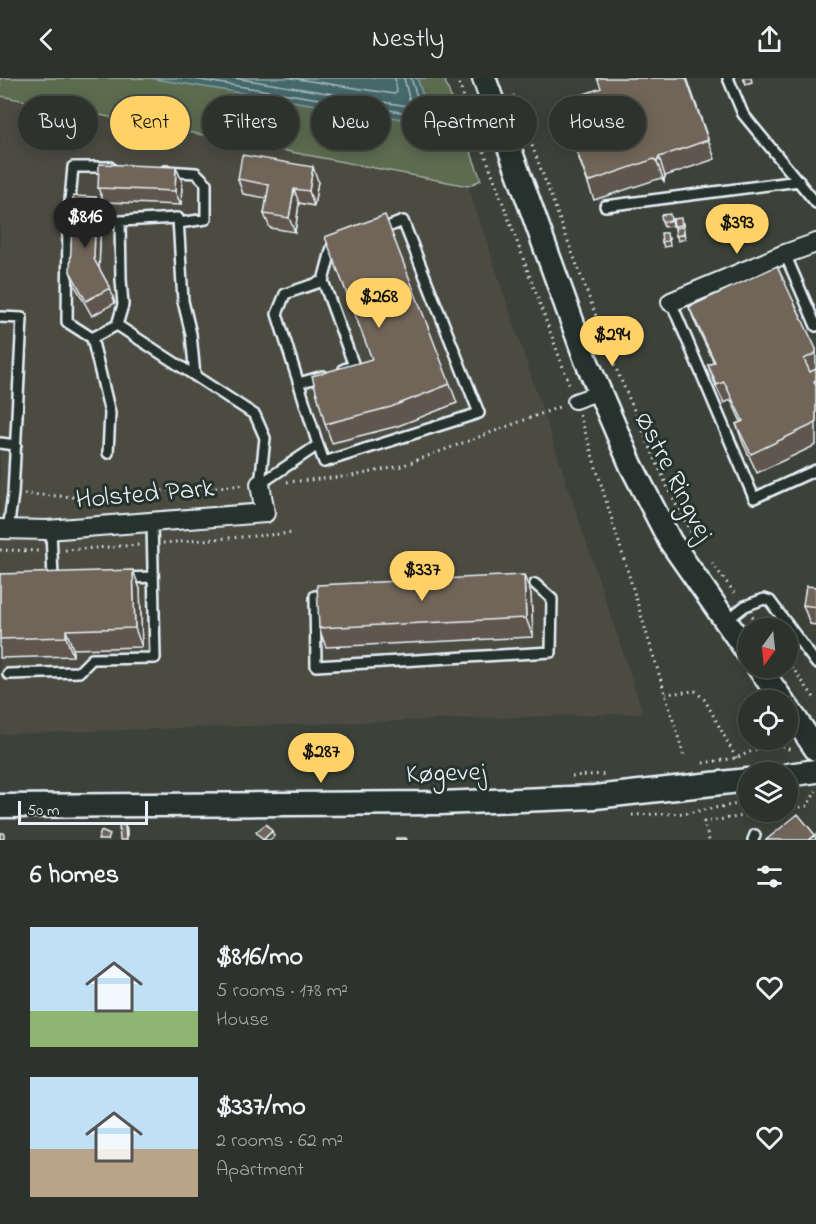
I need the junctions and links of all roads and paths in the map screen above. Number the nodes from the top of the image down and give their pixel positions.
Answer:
1 (483, 78) edge
2 (728, 78) edge
3 (511, 89) dead end
4 (115, 167) edge
5 (150, 169) edge
6 (799, 181) junction
7 (816, 203) edge
8 (605, 206) dead end
9 (178, 223) junction
10 (373, 232) edge
11 (343, 243) edge
12 (816, 243) edge
13 (784, 254) junction
14 (323, 281) junction
15 (671, 302) joint
16 (0, 317) edge
17 (117, 325) junction
18 (816, 326) edge
19 (92, 338) junction
20 (195, 376) junction
21 (299, 383) junction
22 (600, 392) junction
23 (575, 401) dead end
24 (0, 443) edge
25 (16, 445) junction
26 (318, 445) junction
27 (108, 453) dead end
28 (816, 470) edge
29 (260, 484) junction
30 (152, 522) junction
31 (4, 529) edge
32 (51, 530) junction
33 (698, 546) dead end
34 (712, 563) dead end
35 (153, 577) junction
36 (120, 578) edge
37 (64, 579) edge
38 (535, 584) dead end
39 (315, 596) edge
40 (745, 606) junction
41 (754, 618) edge
42 (726, 621) junction
43 (738, 638) edge
44 (816, 663) edge
45 (8, 674) dead end
46 (798, 676) edge
47 (665, 694) dead end
48 (816, 700) edge
49 (798, 733) edge
50 (805, 751) edge
51 (736, 758) junction
52 (739, 762) edge
53 (702, 764) dead end
54 (816, 771) edge
55 (738, 773) edge
56 (611, 774) dead end
57 (798, 774) edge
58 (566, 777) dead end
59 (816, 791) edge
60 (0, 806) edge
61 (798, 807) edge
62 (738, 817) edge
63 (709, 840) edge

1 - 22 street, Østre Ringvej
2 - 6 lane
3 - 33 path
4 - 19 lane
5 - 9 lane
6 - 7 lane
6 - 8 lane
9 - 17 lane
9 - 20 lane
10 - 26 lane
11 - 14 lane
12 - 13 street
13 - 15 street
13 - 18 lane
14 - 21 lane
14 - 21 lane
15 - 28 lane
16 - 25 lane
17 - 19 lane
17 - 20 lane
19 - 27 lane
20 - 29 lane
21 - 26 lane
22 - 23 street
22 - 42 street, Østre Ringvej
24 - 25 lane
25 - 31 lane
26 - 29 lane
29 - 30 street, Holsted Park
30 - 32 street, Holsted Park
30 - 35 lane
31 - 32 street, Holsted Park
32 - 37 lane
34 - 40 path
35 - 36 lane
35 - 45 lane
38 - 39 lane
40 - 41 path
40 - 42 lane
40 - 44 lane
42 - 43 street, Østre Ringvej
46 - 48 path
47 - 51 path
49 - 50 street
50 - 51 path
51 - 52 path
51 - 53 path
54 - 57 street
55 - 60 street, Køgevej
56 - 58 path
59 - 61 path
62 - 63 path

